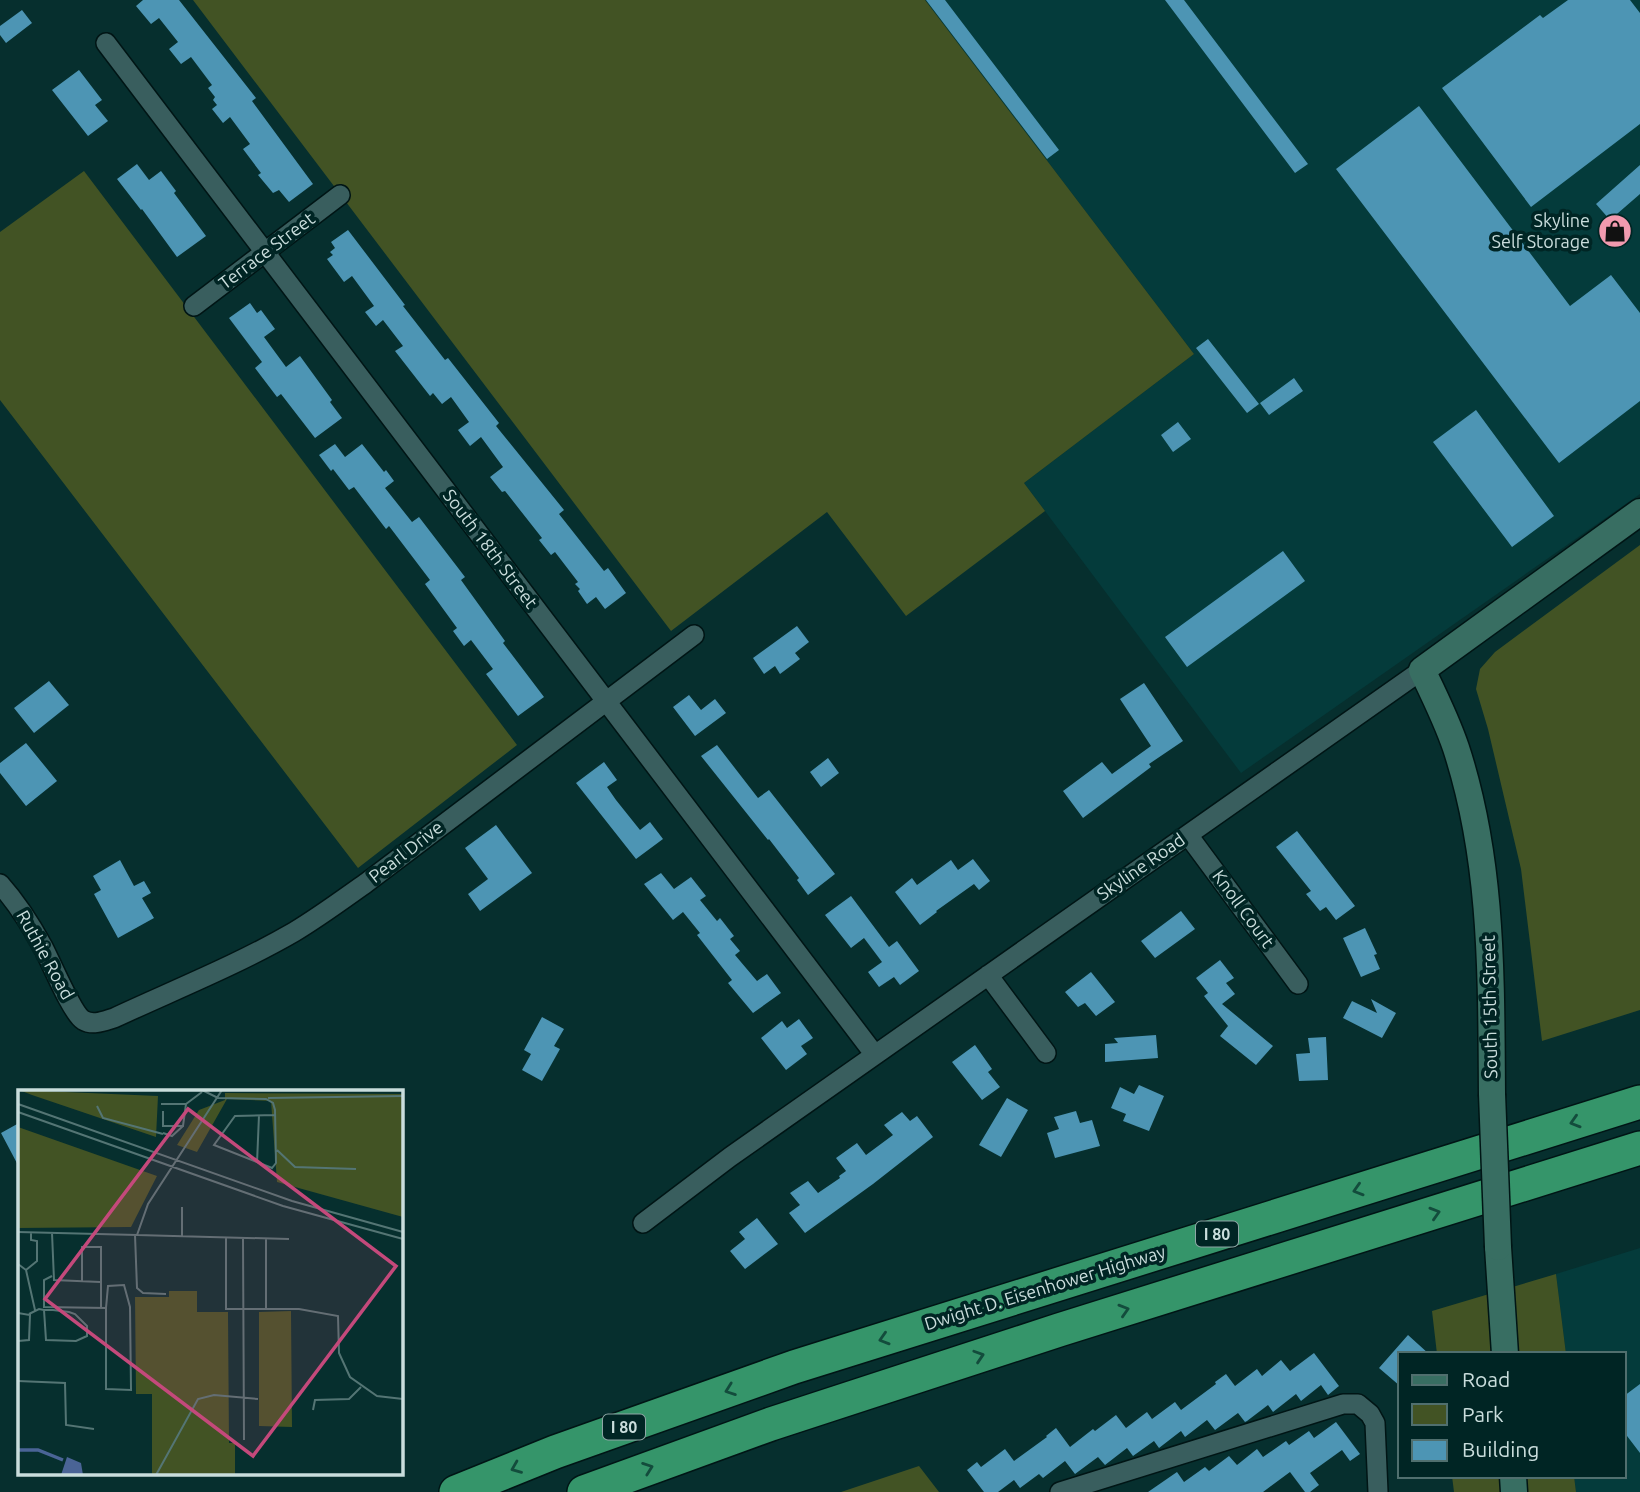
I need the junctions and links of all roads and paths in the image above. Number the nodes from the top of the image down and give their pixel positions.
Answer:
1 (106, 43) dead end
2 (340, 195) dead end
3 (265, 251) junction
4 (194, 306) dead end
5 (1640, 512) edge
6 (694, 635) dead end
7 (1422, 670) junction
8 (606, 702) junction
9 (1188, 835) junction
10 (0, 884) edge
11 (988, 975) junction
12 (1298, 984) dead end
13 (92, 1023) joint
14 (1046, 1053) dead end
15 (875, 1055) junction
16 (1640, 1102) edge
17 (1640, 1148) edge
18 (643, 1223) dead end
19 (1505, 1352) edge
20 (1092, 1487) edge
21 (456, 1492) edge
22 (584, 1492) edge
23 (1060, 1492) edge
24 (1378, 1492) edge

1 - 3 street, South 18th Street
2 - 3 street, Terrace Street
3 - 4 street, Terrace Street
3 - 8 street, South 18th Street
5 - 7 main road, Skyline Road
6 - 8 street, Pearl Drive
7 - 9 street, Skyline Road
7 - 19 main road, South 15th Street, bridge
8 - 13 street, Pearl Drive
8 - 15 street, South 18th Street
9 - 11 street, Skyline Road
9 - 12 street, Knoll Court
10 - 13 street, Ruthie Road
11 - 14 street
11 - 15 street, Skyline Road
15 - 18 street, Skyline Road
16 -> 21 highway, Dwight D. Eisenhower Highway / I 80
22 -> 17 highway
20 - 23 street
20 - 24 street

